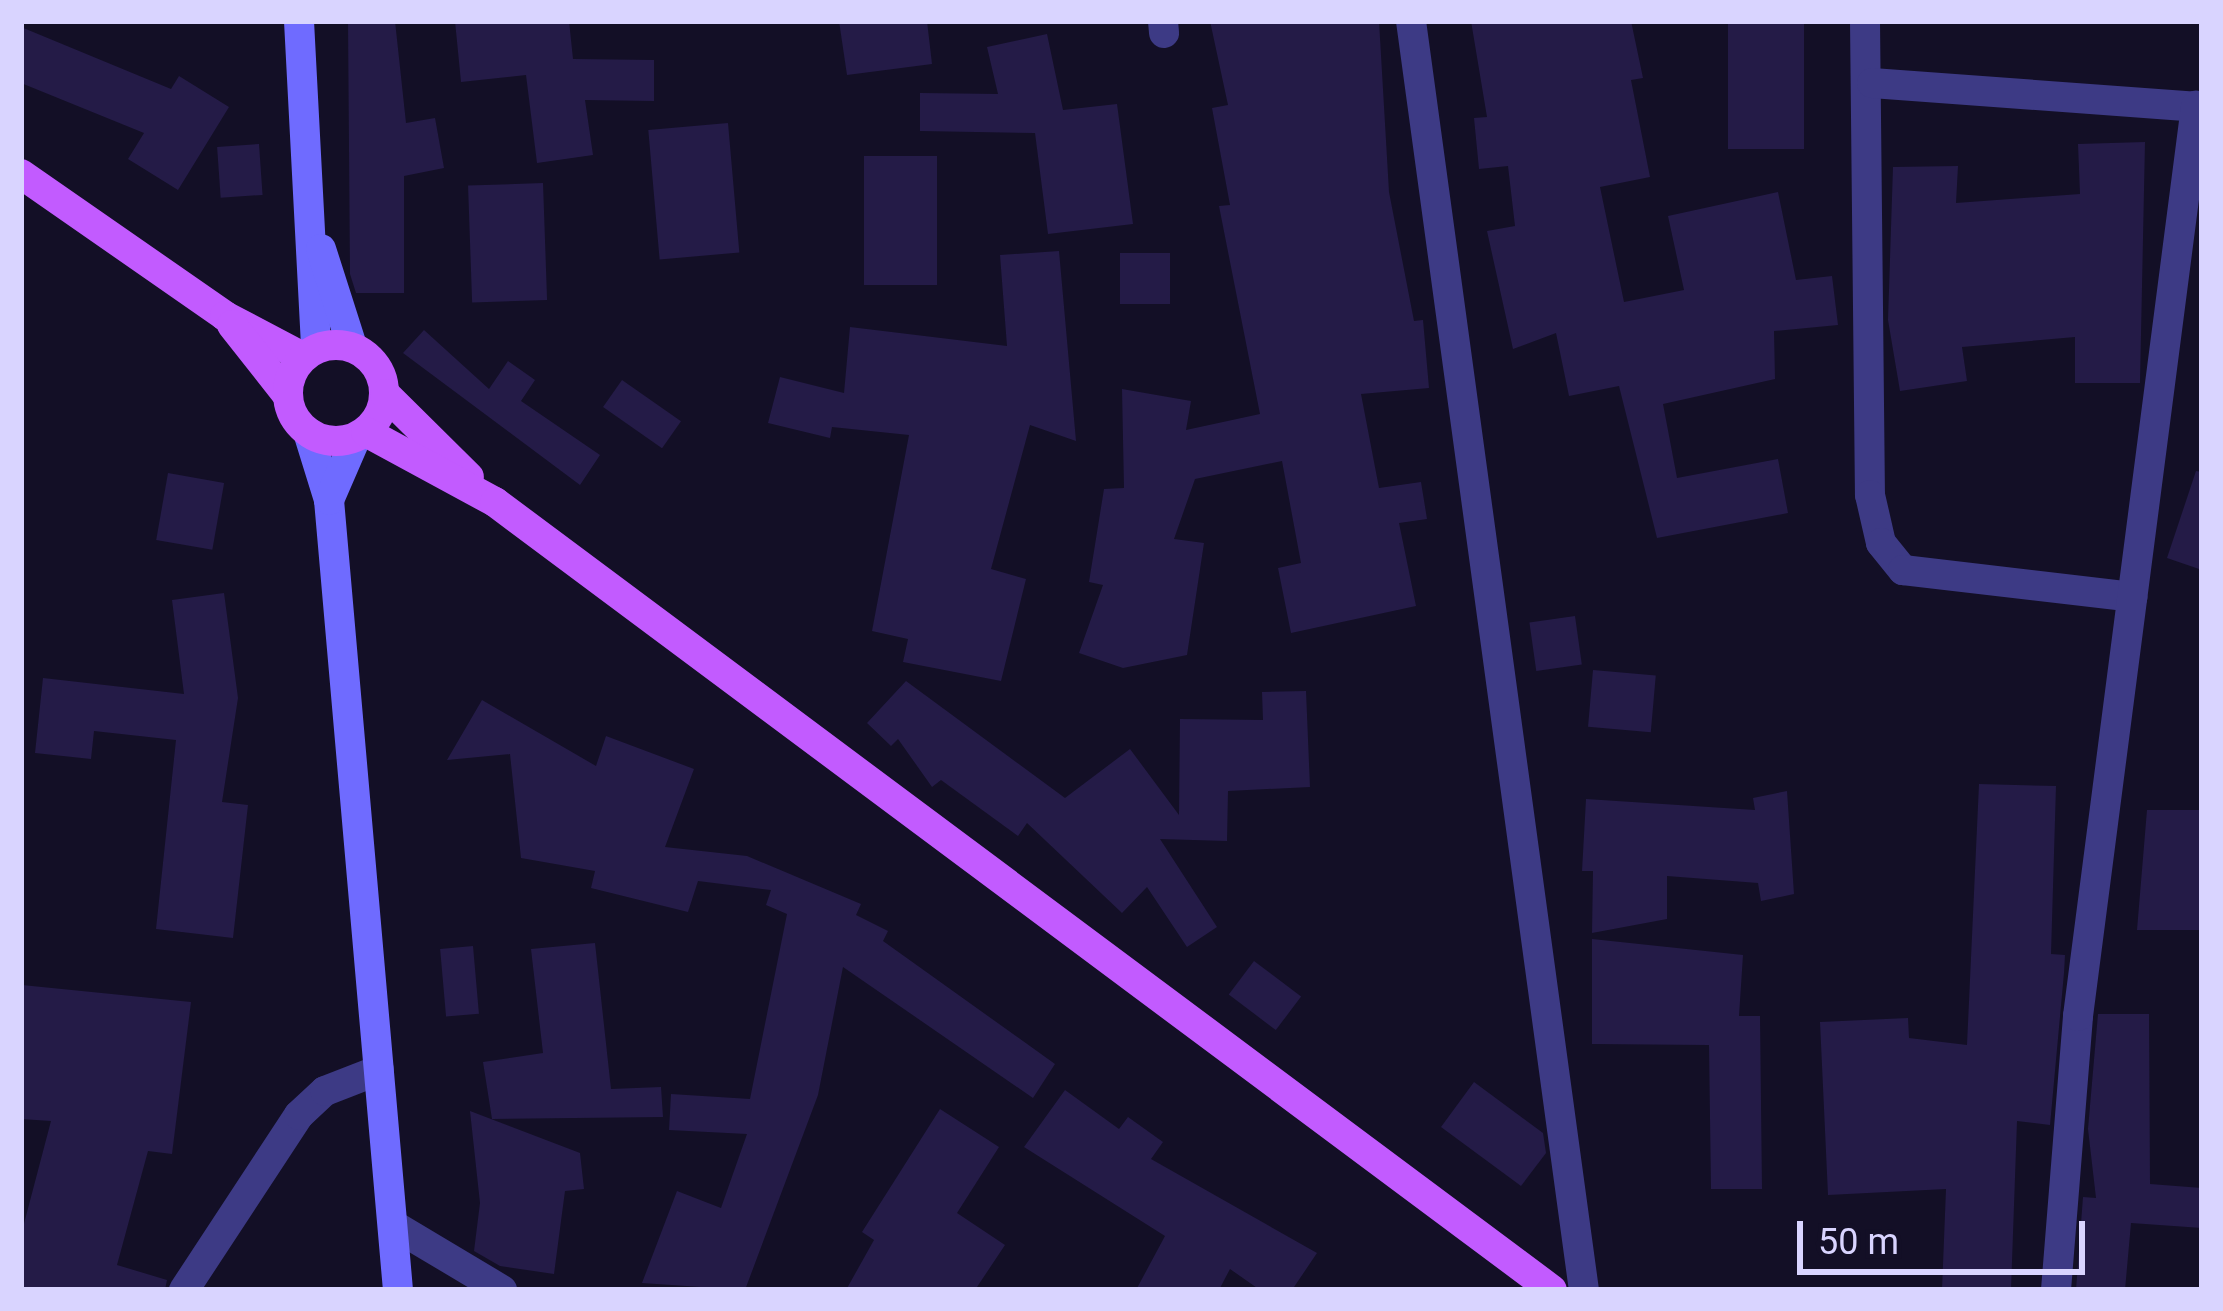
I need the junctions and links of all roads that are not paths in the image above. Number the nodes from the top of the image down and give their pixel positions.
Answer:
1 (299, 21) edge
2 (1412, 21) edge
3 (1865, 21) edge
4 (1872, 83) junction
5 (2199, 106) edge
6 (21, 174) edge
7 (306, 204) junction
8 (225, 316) junction
9 (352, 346) junction
10 (310, 353) junction
11 (385, 394) junction
12 (288, 396) junction
13 (308, 432) junction
14 (361, 435) junction
15 (328, 500) junction
16 (494, 502) junction
17 (2132, 597) junction
18 (379, 1070) junction
19 (392, 1225) junction
20 (184, 1290) edge
21 (398, 1290) edge
22 (502, 1290) edge
23 (1552, 1290) edge
24 (1584, 1290) edge
25 (2056, 1290) edge

1 - 7 street
2 - 24 street
3 - 4 street
4 - 5 street
4 - 17 street
5 - 17 street
6 - 8 main road
7 - 9 street
7 - 10 street
8 - 10 main road
8 - 12 main road
9 - 10 main road
9 - 11 main road
10 - 12 main road
11 - 14 main road
11 - 16 main road
12 - 13 main road
13 - 14 main road
13 - 15 street
14 - 15 street
14 - 16 main road
15 - 18 street
16 - 23 main road
17 - 25 street
18 - 19 street
18 - 20 street
19 - 21 street
19 - 22 street

